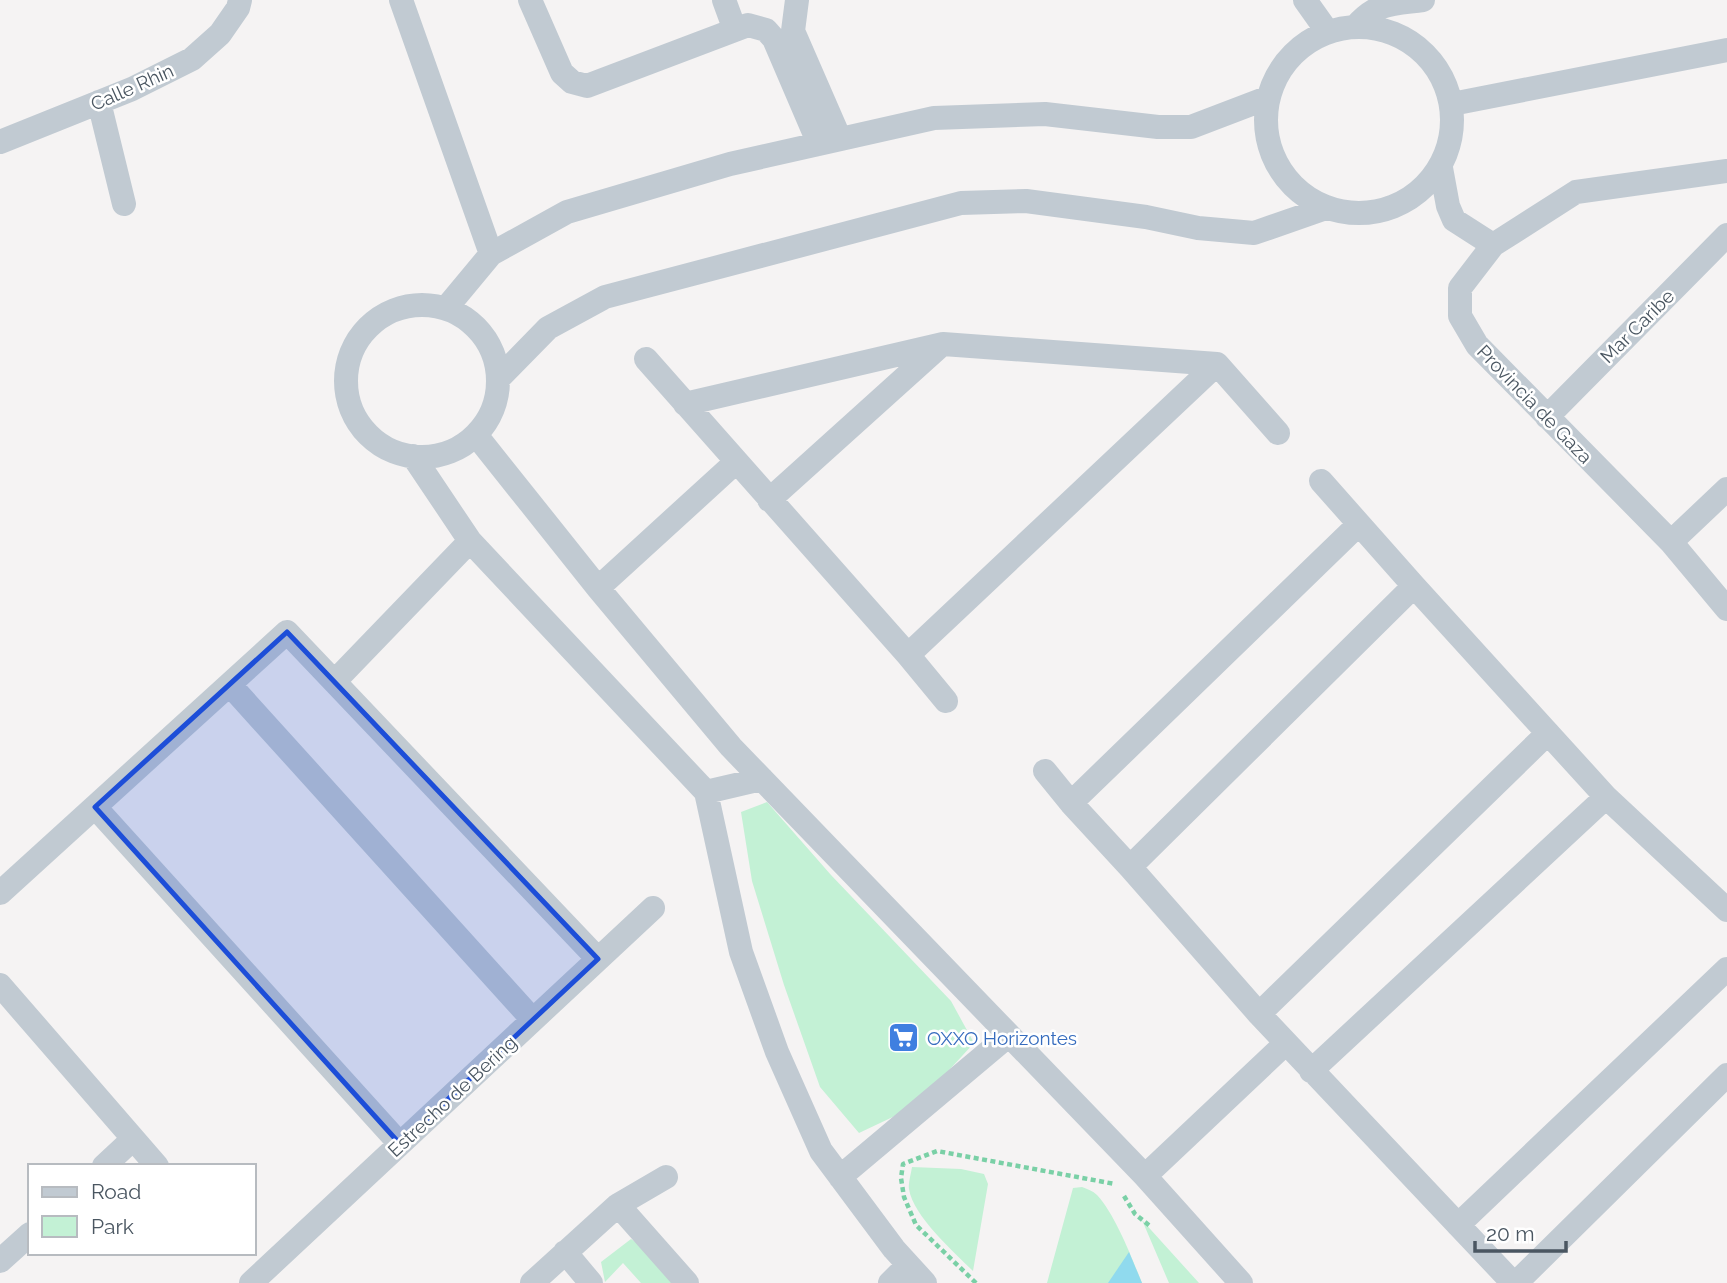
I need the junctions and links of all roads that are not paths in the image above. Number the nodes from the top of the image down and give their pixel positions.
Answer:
1 (240, 0) edge
2 (401, 0) edge
3 (530, 0) edge
4 (724, 0) edge
5 (797, 0) edge
6 (1305, 0) edge
7 (1423, 0) edge
8 (1356, 26) junction
9 (735, 30) junction
10 (1327, 31) junction
11 (784, 35) junction
12 (1727, 50) edge
13 (1267, 98) junction
14 (99, 102) junction
15 (1452, 104) junction
16 (0, 142) edge
17 (830, 142) junction
18 (1441, 168) junction
19 (1727, 171) edge
20 (124, 204) dead end
21 (1326, 208) junction
22 (1727, 235) edge
23 (1493, 245) junction
24 (491, 254) junction
25 (447, 307) junction
26 (943, 344) junction
27 (646, 359) dead end
28 (1217, 364) junction
29 (499, 377) junction
30 (685, 404) junction
31 (1547, 416) junction
32 (1278, 433) dead end
33 (476, 436) junction
34 (413, 456) junction
35 (736, 463) junction
36 (1321, 481) dead end
37 (1727, 489) edge
38 (769, 500) junction
39 (1359, 524) junction
40 (470, 541) junction
41 (1671, 542) junction
42 (1414, 586) junction
43 (598, 588) junction
44 (1727, 609) edge
45 (908, 655) junction
46 (335, 681) junction
47 (230, 685) junction
48 (946, 701) dead end
49 (1548, 733) junction
50 (1045, 771) dead end
51 (762, 779) junction
52 (706, 792) junction
53 (1606, 797) junction
54 (1071, 803) junction
55 (95, 807) junction
56 (1130, 867) junction
57 (0, 893) edge
58 (653, 908) dead end
59 (1727, 910) edge
60 (598, 959) junction
61 (1727, 969) edge
62 (0, 985) edge
63 (1259, 1014) junction
64 (533, 1020) junction
65 (1009, 1035) junction
66 (1286, 1043) junction
67 (1311, 1071) junction
68 (1727, 1075) edge
69 (133, 1139) junction
70 (400, 1144) junction
71 (106, 1164) edge
72 (155, 1164) edge
73 (1145, 1176) junction
74 (666, 1177) dead end
75 (840, 1177) junction
76 (618, 1205) junction
77 (1458, 1225) junction
78 (28, 1236) edge
79 (565, 1252) junction
80 (0, 1261) edge
81 (917, 1274) edge
82 (251, 1283) edge
83 (533, 1283) edge
84 (591, 1283) edge
85 (687, 1283) edge
86 (890, 1283) edge
87 (1241, 1283) edge
88 (1515, 1283) edge

1 - 14 street, Calle Rhin
2 - 24 street
3 - 9 street
4 - 9 street
5 - 11 street
6 - 10 street
7 - 8 street
8 - 10 street
8 - 15 street
9 - 11 street
10 - 13 street
11 - 17 street
12 - 15 street
13 - 17 street
13 - 21 street
14 - 16 street, Calle Rhin
14 - 20 street
15 - 18 street
17 - 24 street
18 - 21 street
18 - 23 street
19 - 23 street, Provincia de Gaza
21 - 29 street
22 - 31 street, Mar Caribe
23 - 31 street, Provincia de Gaza
24 - 25 street
25 - 29 street
25 - 34 street
26 - 28 street
26 - 30 street
26 - 38 street
27 - 30 street
28 - 32 street
28 - 45 street
29 - 33 street
30 - 35 street
31 - 41 street, Provincia de Gaza
33 - 34 street
33 - 43 street
34 - 40 street
35 - 38 street
35 - 43 street
36 - 39 street
37 - 41 street
38 - 45 street
39 - 42 street
39 - 54 street
40 - 46 street
40 - 52 street
41 - 44 street, Provincia de Gaza
42 - 49 street
42 - 56 street
43 - 51 street
45 - 48 street
46 - 47 street
46 - 60 street
47 - 55 street
47 - 64 street
49 - 53 street
49 - 63 street
50 - 54 street
51 - 52 street
51 - 65 street
52 - 75 street
53 - 59 street
53 - 67 street
54 - 56 street
55 - 57 street
55 - 70 street
56 - 63 street
58 - 60 street, Estrecho de Bering
60 - 64 street, Estrecho de Bering
61 - 77 street
62 - 69 street
63 - 66 street
64 - 70 street, Estrecho de Bering
65 - 73 street
65 - 75 street
66 - 67 street
66 - 73 street
67 - 77 street
68 - 88 street
69 - 71 street
69 - 72 street
70 - 82 street, Estrecho de Bering
73 - 87 street
74 - 76 street
75 - 81 street
76 - 79 street
76 - 85 street
77 - 88 street
78 - 80 street
79 - 83 street
79 - 84 street
81 - 86 street

